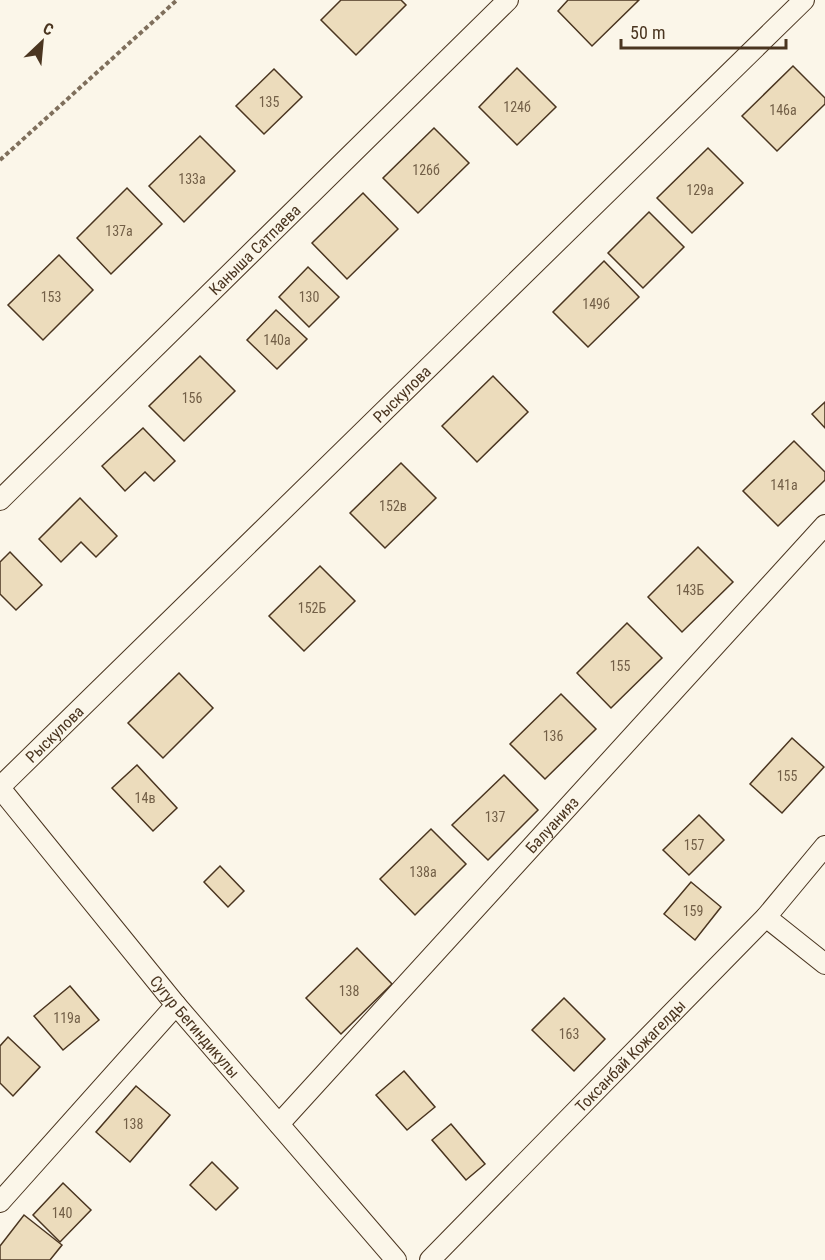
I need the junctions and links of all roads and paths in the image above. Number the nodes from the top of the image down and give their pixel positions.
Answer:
1 (177, 0) edge
2 (508, 0) edge
3 (804, 0) edge
4 (0, 160) edge
5 (0, 500) edge
6 (825, 525) edge
7 (0, 788) edge
8 (825, 846) edge
9 (766, 917) junction
10 (825, 964) edge
11 (176, 1005) junction
12 (279, 1124) junction
13 (0, 1202) edge
14 (396, 1260) edge
15 (430, 1260) edge

1 - 4 path
2 - 5 street, Каныша Сатпаева
3 - 7 street, Рыскулова
6 - 12 street, Балуанияз
7 - 11 street, Сугур Бегиндикулы
8 - 9 street, Токсанбай Кожагелды
9 - 10 street
9 - 15 street, Токсанбай Кожагелды
11 - 12 street, Сугур Бегиндикулы
11 - 13 street
12 - 14 street, Сугур Бегиндикулы

